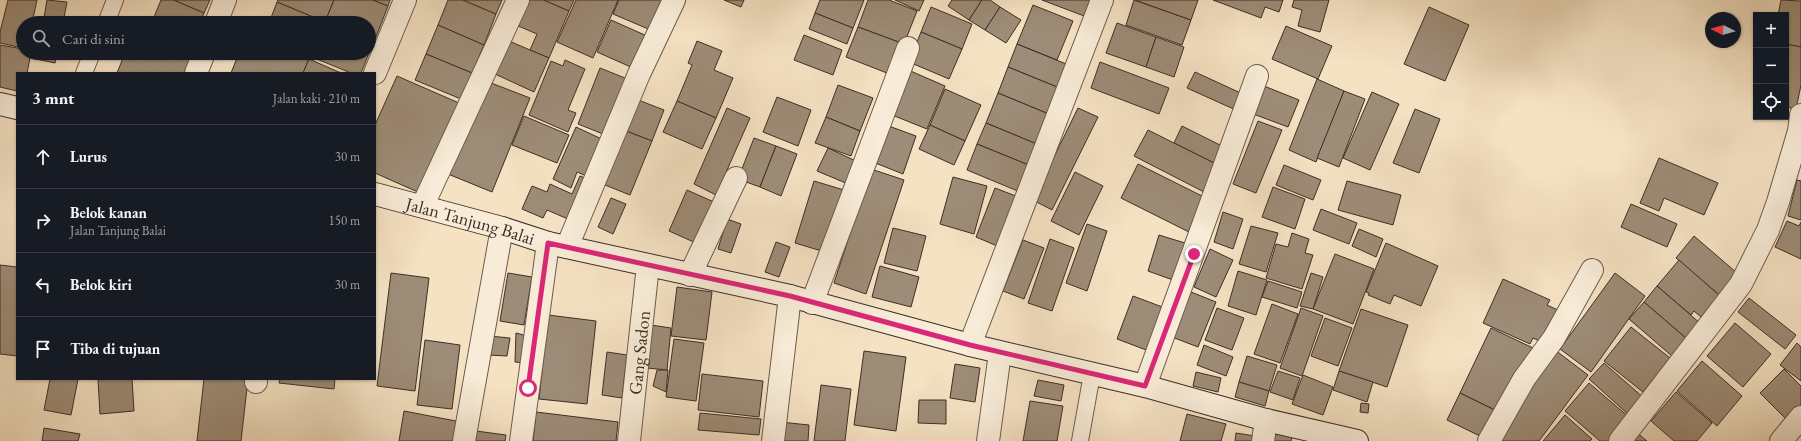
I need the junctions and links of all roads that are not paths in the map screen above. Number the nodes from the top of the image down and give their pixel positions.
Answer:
1 (116, 0) edge
2 (224, 0) edge
3 (405, 0) edge
4 (518, 0) edge
5 (674, 0) edge
6 (1102, 0) edge
7 (109, 16) edge
8 (218, 16) edge
9 (908, 48) dead end
10 (89, 60) edge
11 (201, 60) edge
12 (84, 72) edge
13 (196, 72) edge
14 (375, 72) edge
15 (1257, 76) dead end
16 (0, 104) edge
17 (16, 108) edge
18 (1801, 114) edge
19 (736, 178) dead end
20 (376, 194) edge
21 (423, 205) junction
22 (502, 228) junction
23 (557, 245) junction
24 (648, 265) junction
25 (1592, 270) dead end
26 (690, 275) junction
27 (790, 296) junction
28 (812, 303) junction
29 (970, 345) junction
30 (1000, 353) junction
31 (1092, 374) junction
32 (1145, 386) junction
33 (1801, 417) edge
34 (1264, 431) edge
35 (464, 441) edge
36 (521, 441) edge
37 (629, 441) edge
38 (773, 441) edge
39 (988, 441) edge
40 (1080, 441) edge
41 (1357, 441) edge
42 (1489, 441) edge
43 (1620, 441) edge
44 (1782, 441) edge

1 - 7 lane
2 - 8 street
3 - 14 street
4 - 21 street
5 - 23 street
6 - 29 street
9 - 28 street
10 - 12 lane
11 - 13 street
15 - 32 street
16 - 17 street
18 - 43 street
19 - 26 street
20 - 21 street, Jalan Tanjung Balai
21 - 22 street, Jalan Tanjung Balai
22 - 23 street, Jalan Tanjung Balai
22 - 35 street
23 - 24 street, Jalan Tanjung Balai
23 - 36 street
24 - 26 street, Jalan Tanjung Balai
24 - 37 street, Gang Sadon
25 - 42 street
26 - 27 street, Jalan Tanjung Balai
27 - 28 street, Jalan Tanjung Balai
27 - 38 street
28 - 29 street, Jalan Tanjung Balai
29 - 30 street, Jalan Tanjung Balai
30 - 31 street, Jalan Tanjung Balai
30 - 39 street
31 - 32 street, Jalan Tanjung Balai
31 - 40 lane
32 - 34 street, Jalan Tanjung Balai
33 - 44 street
34 - 41 street, Jalan Tanjung Balai

